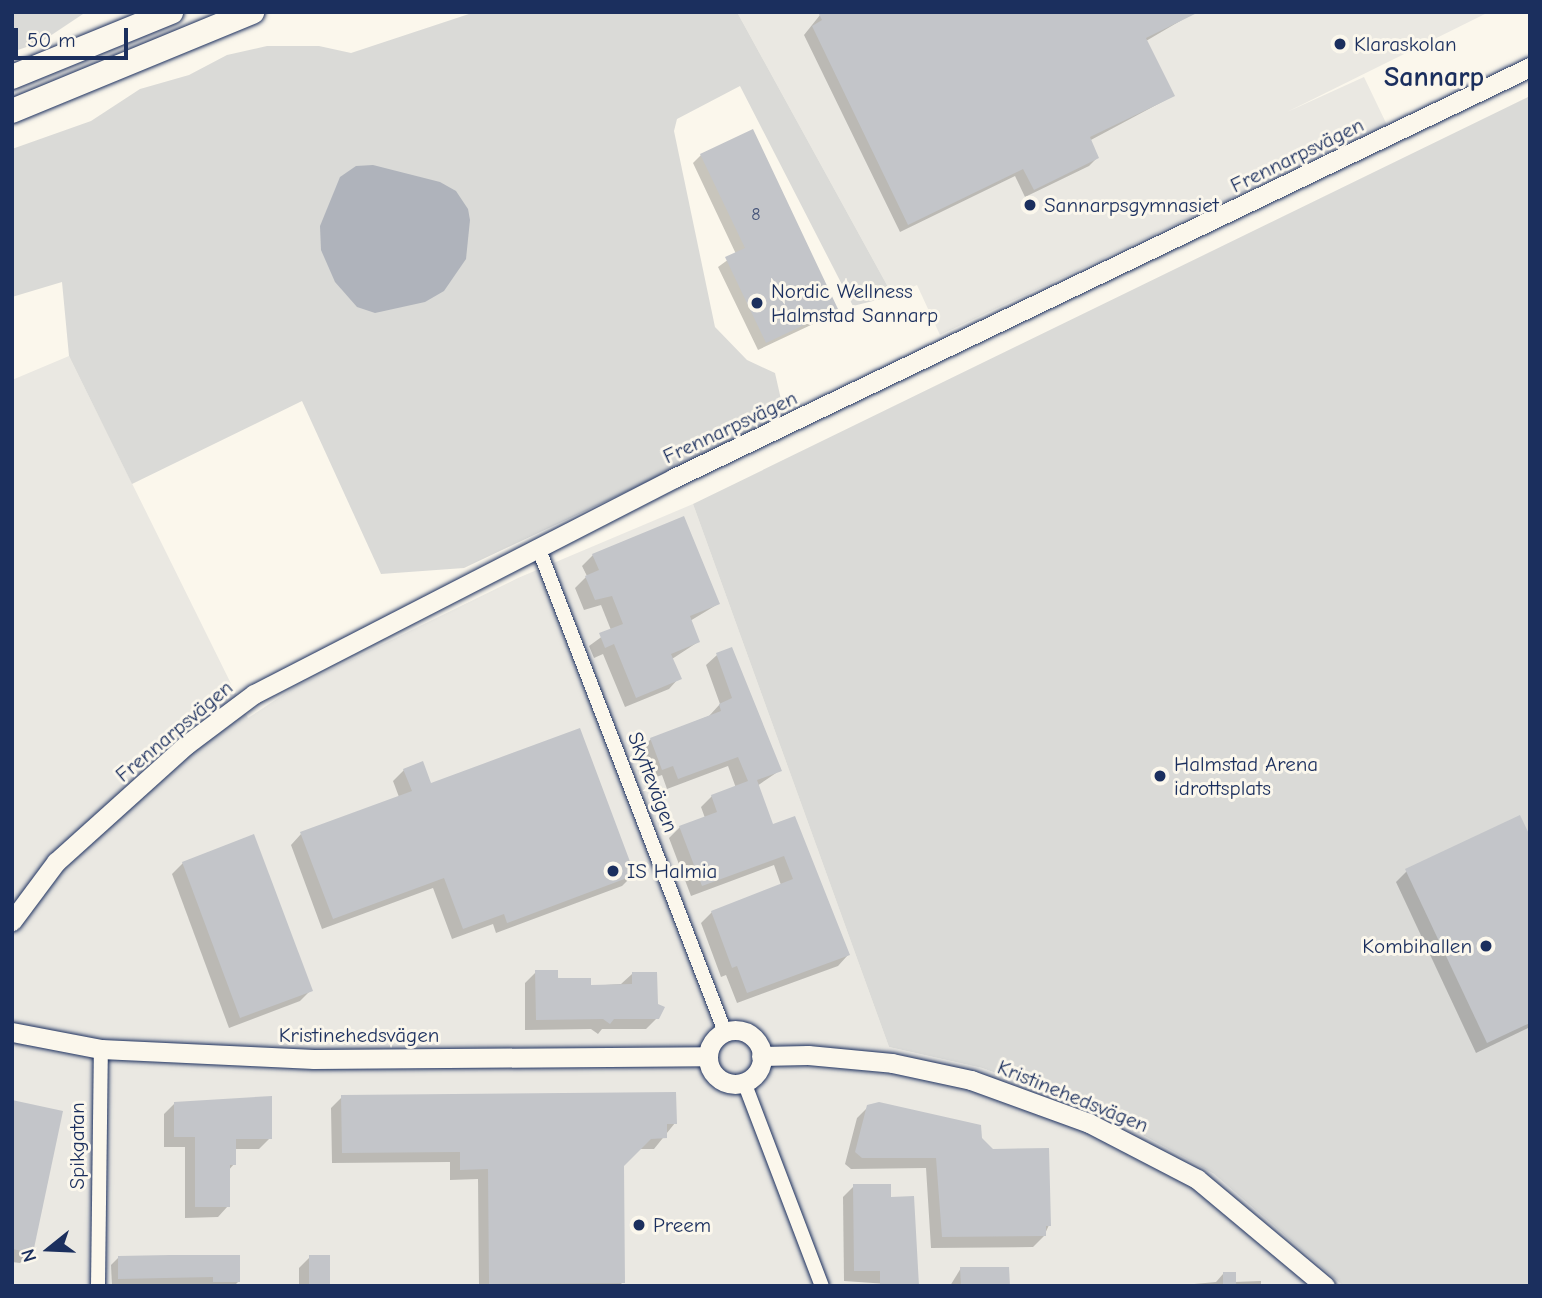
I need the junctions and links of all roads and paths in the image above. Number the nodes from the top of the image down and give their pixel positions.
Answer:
1 (171, 12) edge
2 (252, 12) edge
3 (1530, 67) edge
4 (12, 77) edge
5 (12, 111) edge
6 (538, 547) junction
7 (12, 921) edge
8 (12, 1032) edge
9 (725, 1032) junction
10 (101, 1049) junction
11 (708, 1056) junction
12 (761, 1056) junction
13 (744, 1082) junction
14 (98, 1286) edge
15 (822, 1286) edge
16 (1325, 1286) edge

1 - 4 highway
2 - 5 highway
3 - 6 street, Frennarpsvägen
6 - 7 street, Frennarpsvägen
6 - 9 street, Skyttevägen
8 - 10 street, Kristinehedsvägen
9 - 11 street
9 - 12 street
10 - 11 street, Kristinehedsvägen
10 - 14 street, Spikgatan
11 - 13 street
12 - 13 street
12 - 16 street, Kristinehedsvägen
13 - 15 street

